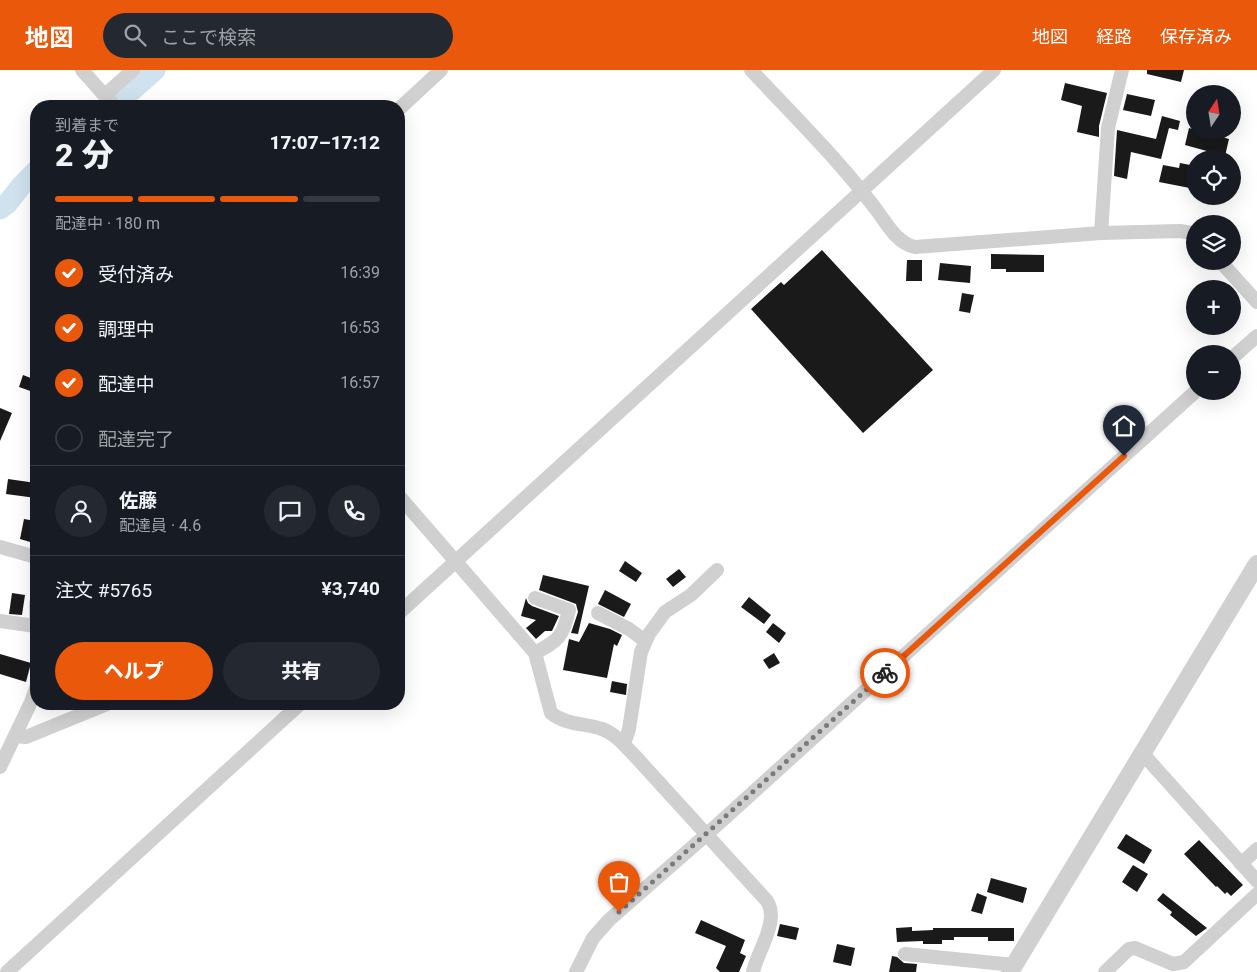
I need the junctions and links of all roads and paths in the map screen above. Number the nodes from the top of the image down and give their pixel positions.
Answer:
1 (82, 70) edge
2 (133, 70) edge
3 (441, 70) edge
4 (751, 70) edge
5 (994, 70) edge
6 (1122, 70) edge
7 (106, 95) junction
8 (110, 100) edge
9 (405, 103) edge
10 (862, 191) junction
11 (1101, 233) junction
12 (1186, 233) edge
13 (1228, 270) edge
14 (1257, 302) edge
15 (1257, 336) edge
16 (1241, 350) edge
17 (1186, 400) edge
18 (405, 503) edge
19 (0, 547) edge
20 (30, 555) edge
21 (456, 561) junction
22 (1257, 564) edge
23 (717, 570) dead end
24 (535, 598) dead end
25 (405, 608) edge
26 (598, 613) dead end
27 (0, 621) edge
28 (30, 626) edge
29 (645, 641) junction
30 (535, 652) junction
31 (30, 702) edge
32 (93, 710) edge
33 (293, 710) edge
34 (16, 736) junction
35 (624, 744) junction
36 (1143, 754) junction
37 (0, 767) edge
38 (706, 835) junction
39 (1257, 849) edge
40 (1241, 864) junction
41 (1257, 881) edge
42 (1257, 894) edge
43 (906, 954) dead end
44 (1012, 968) edge
45 (7, 972) edge
46 (576, 972) edge
47 (753, 972) edge
48 (1105, 972) edge

1 - 7 street
2 - 7 street
3 - 9 street
4 - 10 street
5 - 10 street
6 - 11 street
7 - 8 street
10 - 11 street
10 - 21 street
11 - 12 street
13 - 14 street
15 - 16 street
17 - 38 street
18 - 21 street
19 - 20 street
21 - 25 street
21 - 30 street
22 - 36 street
23 - 29 street
24 - 30 street
26 - 29 street
27 - 28 street
29 - 35 street
30 - 35 street
31 - 34 street
32 - 34 street
33 - 45 street
34 - 37 street
35 - 38 street
36 - 40 street
36 - 44 street
38 - 46 street
38 - 47 street
39 - 40 street
40 - 41 street
42 - 48 street
43 - 44 street

